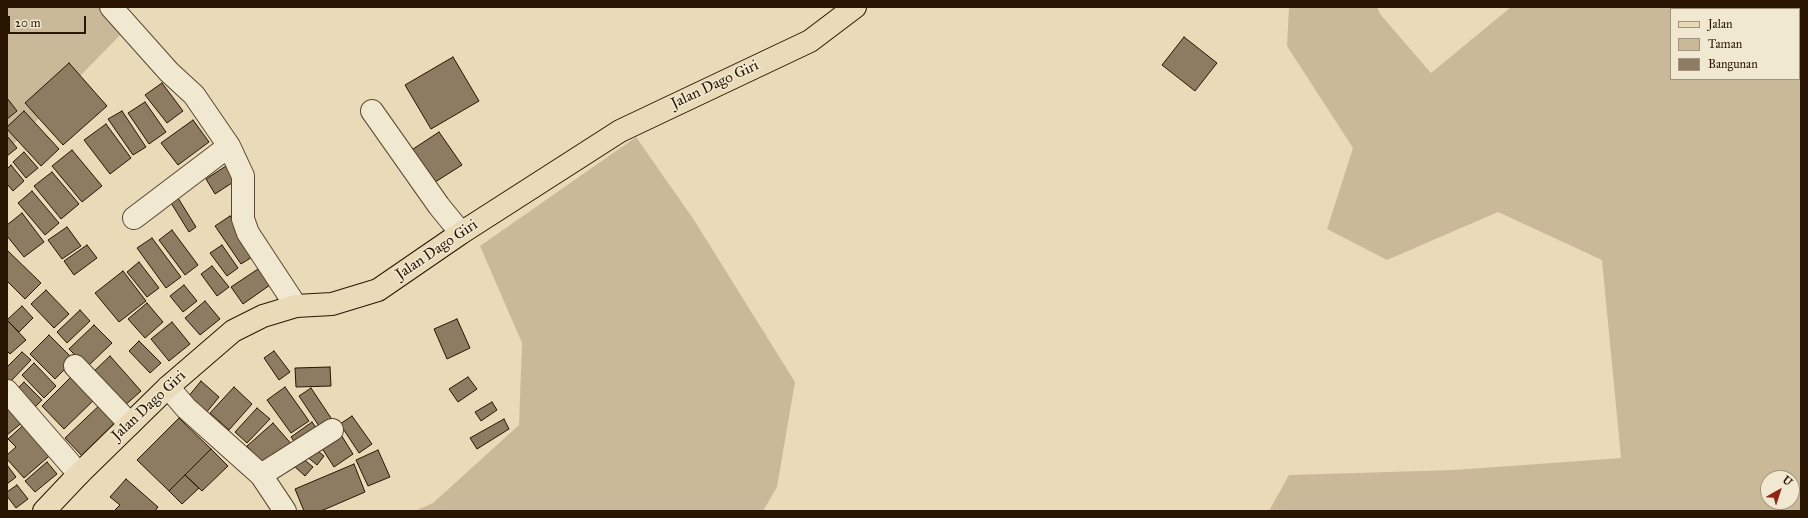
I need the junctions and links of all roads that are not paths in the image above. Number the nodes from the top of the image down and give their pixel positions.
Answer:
1 (111, 7) edge
2 (854, 7) edge
3 (372, 111) dead end
4 (229, 146) junction
5 (134, 218) dead end
6 (461, 233) junction
7 (296, 306) junction
8 (75, 366) dead end
9 (168, 387) junction
10 (7, 390) edge
11 (130, 424) junction
12 (332, 430) dead end
13 (80, 474) junction
14 (261, 475) junction
15 (44, 511) edge
16 (286, 511) edge

1 - 4 street
2 - 6 main road, Jalan Dago Giri
3 - 6 street
4 - 5 street
4 - 7 street
6 - 7 main road, Jalan Dago Giri
7 - 9 main road, Jalan Dago Giri
8 - 11 street
9 - 11 main road, Jalan Dago Giri
9 - 14 street
10 - 13 street
11 - 13 main road, Jalan Dago Giri
12 - 14 street
13 - 15 main road, Jalan Dago Giri
14 - 16 street

